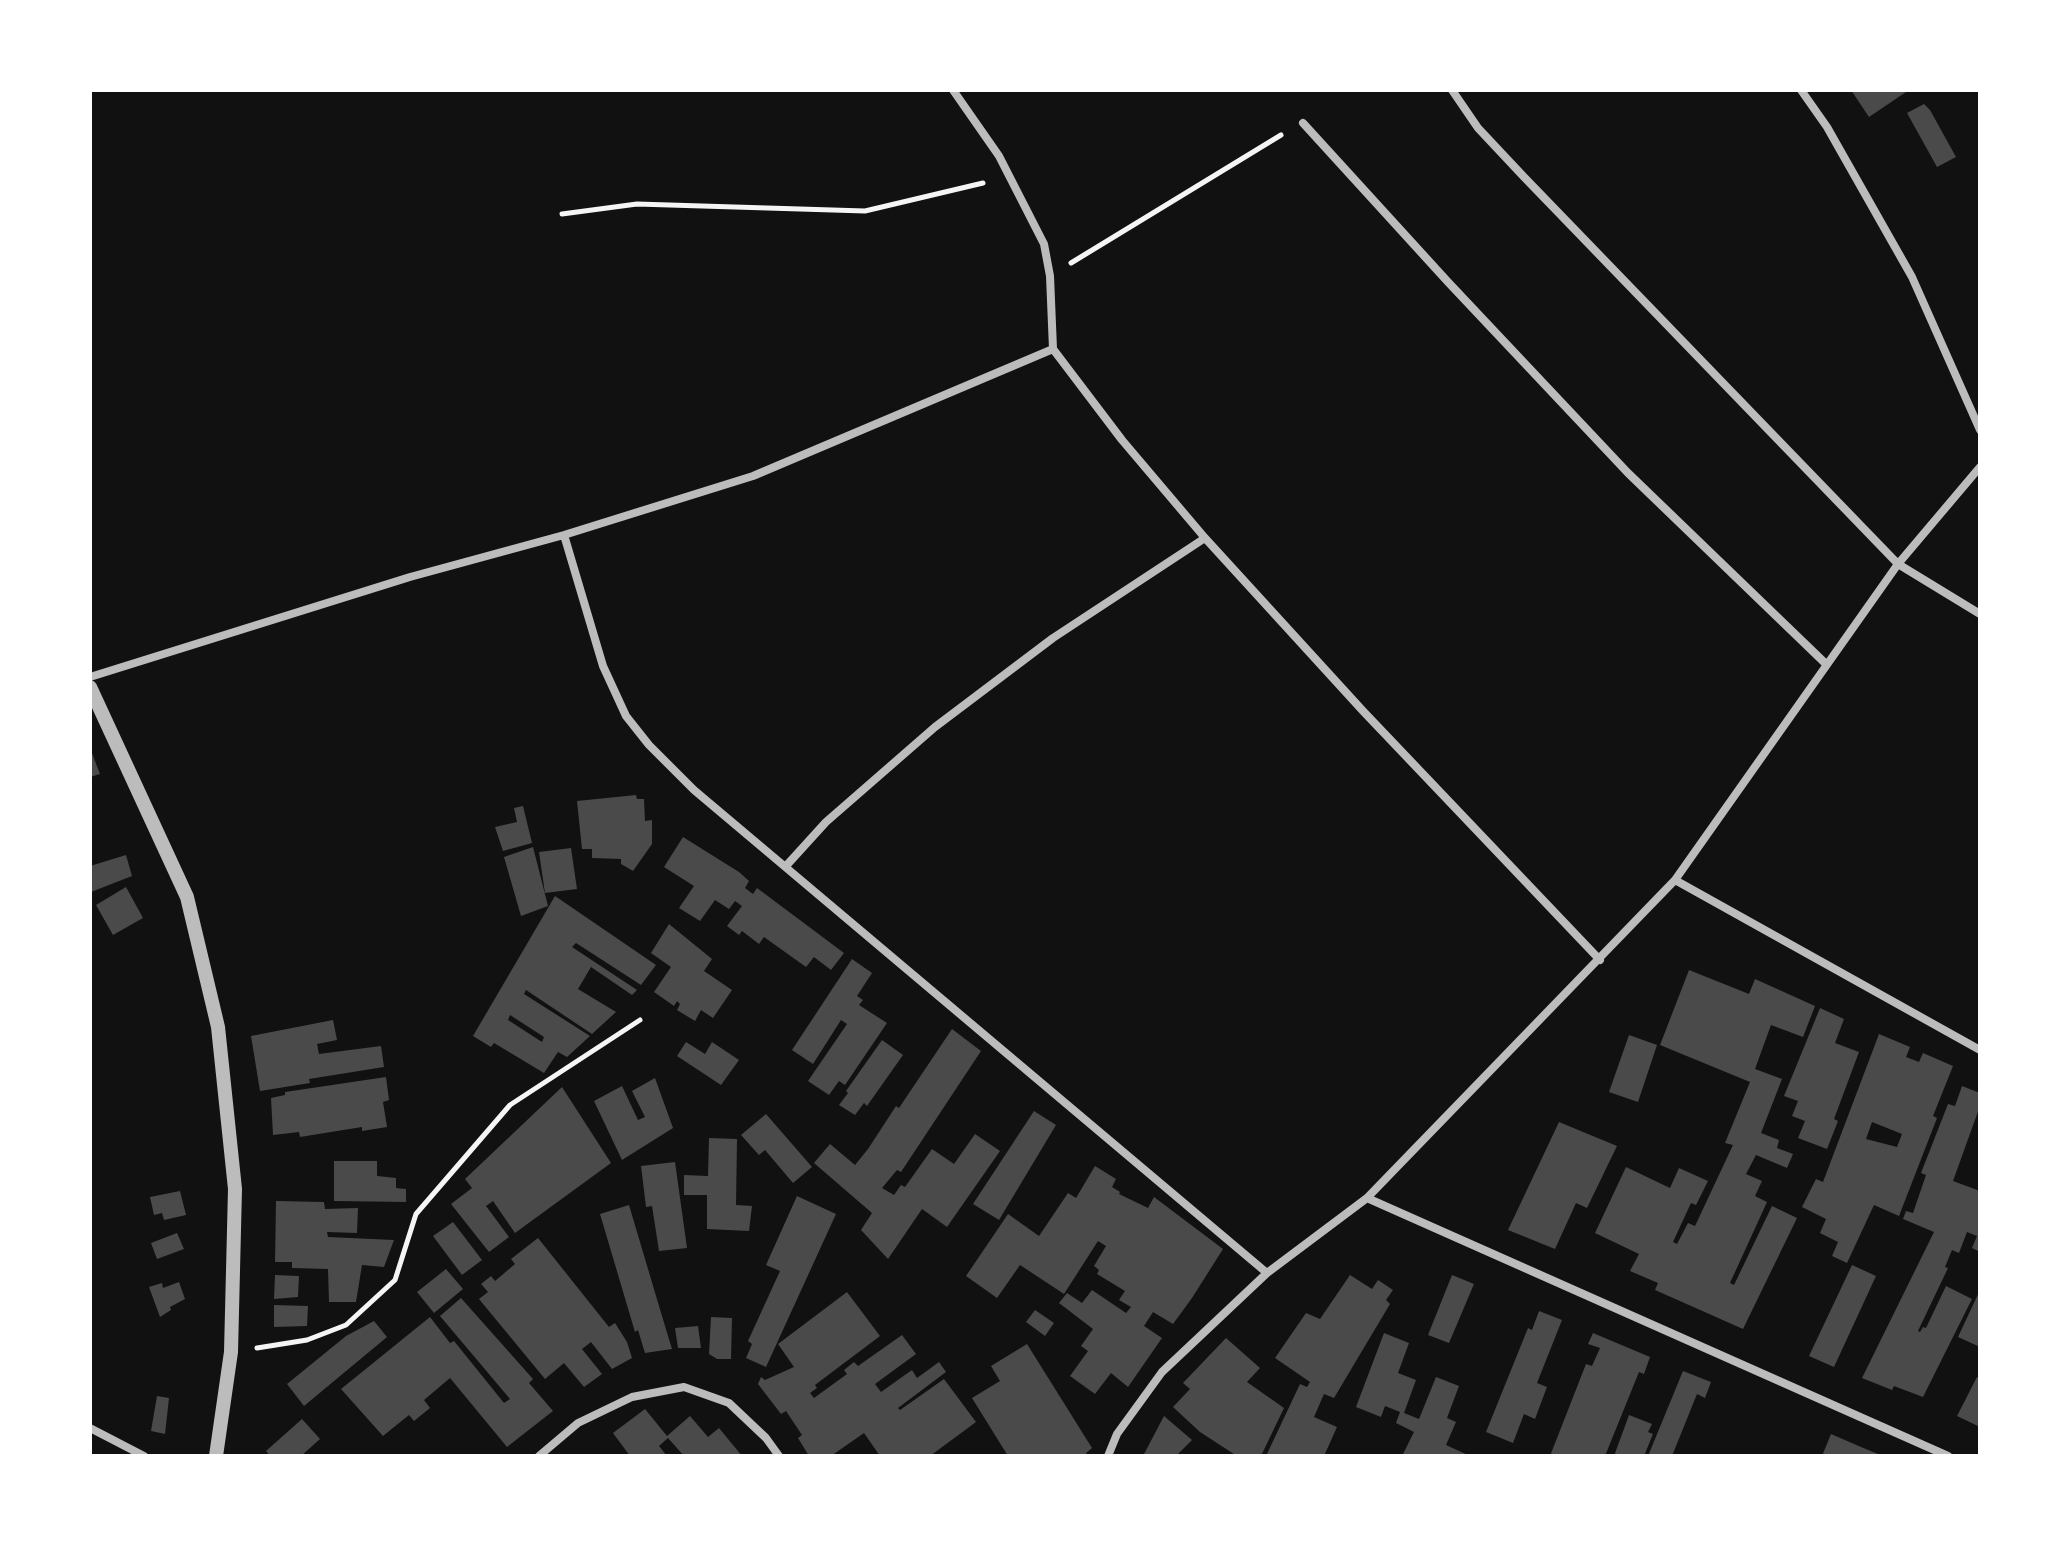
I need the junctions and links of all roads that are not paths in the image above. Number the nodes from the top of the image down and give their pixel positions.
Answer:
1 (953, 90) edge
2 (1452, 90) edge
3 (1801, 90) edge
4 (1303, 123) road end
5 (1053, 349) junction
6 (1980, 430) edge
7 (1980, 467) edge
8 (564, 535) junction
9 (1205, 538) junction
10 (1898, 564) junction
11 (1980, 614) edge
12 (1826, 664) junction
13 (90, 677) edge
14 (90, 687) edge
15 (786, 866) junction
16 (1675, 880) junction
17 (1600, 960) junction
18 (1980, 1050) edge
19 (1367, 1198) junction
20 (1267, 1273) junction
21 (90, 1428) edge
22 (144, 1456) edge
23 (216, 1456) edge
24 (539, 1456) edge
25 (779, 1456) edge
26 (1108, 1456) edge
27 (1948, 1456) edge

1 - 5 street
2 - 10 street
3 - 6 street
4 - 12 street
5 - 8 street
5 - 9 street
7 - 10 street
8 - 13 street
8 - 15 street
9 - 15 street
9 - 17 street
10 - 11 street
10 - 12 street
12 - 16 street
14 - 23 street
15 - 20 street
16 - 17 street
16 - 18 street
17 - 19 street
19 - 20 street
19 - 27 street
20 - 26 street
21 - 22 street
24 - 25 street

